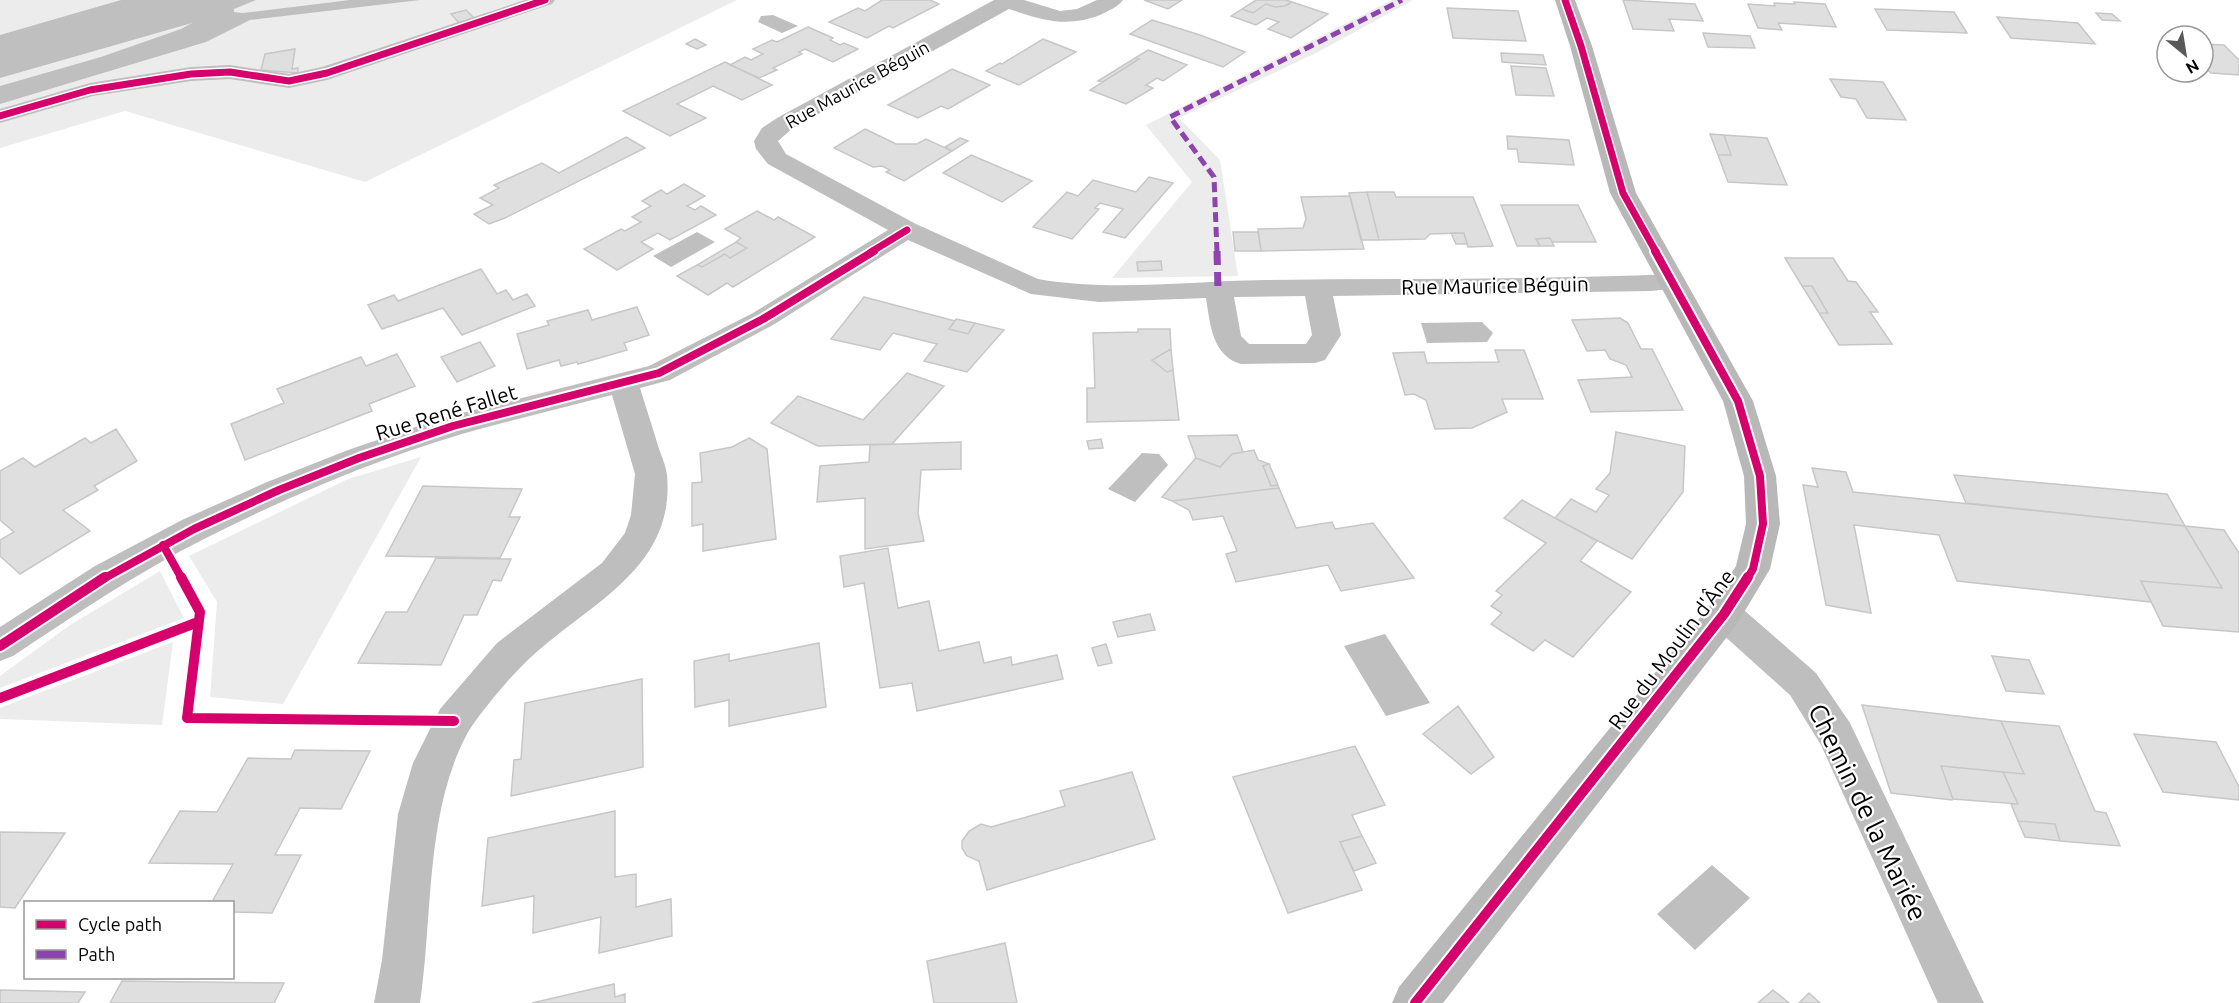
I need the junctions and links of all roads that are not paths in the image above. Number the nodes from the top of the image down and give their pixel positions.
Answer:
1 (545, 0) edge
2 (1008, 0) edge
3 (1113, 0) edge
4 (1565, 0) edge
5 (0, 116) edge
6 (907, 230) junction
7 (1672, 282) junction
8 (1317, 287) junction
9 (1218, 289) junction
10 (623, 383) junction
11 (1724, 614) junction
12 (0, 646) edge
13 (397, 1003) edge
14 (1415, 1003) edge
15 (1961, 1003) edge

1 - 5 street
2 - 3 street, Rue Maurice Béguin
2 - 6 street, Rue Maurice Béguin
4 - 7 street, Rue du Moulin d'Âne
6 - 9 street, Rue Maurice Béguin
6 - 10 street, Rue René Fallet
7 - 8 street, Rue Maurice Béguin
7 - 11 street, Rue du Moulin d'Âne
8 - 9 street, Rue Maurice Béguin
8 - 9 street
10 - 12 street, Rue René Fallet
10 - 13 street
11 - 14 street, Rue du Moulin d'Âne
11 - 15 street, Chemin de la Mariée

